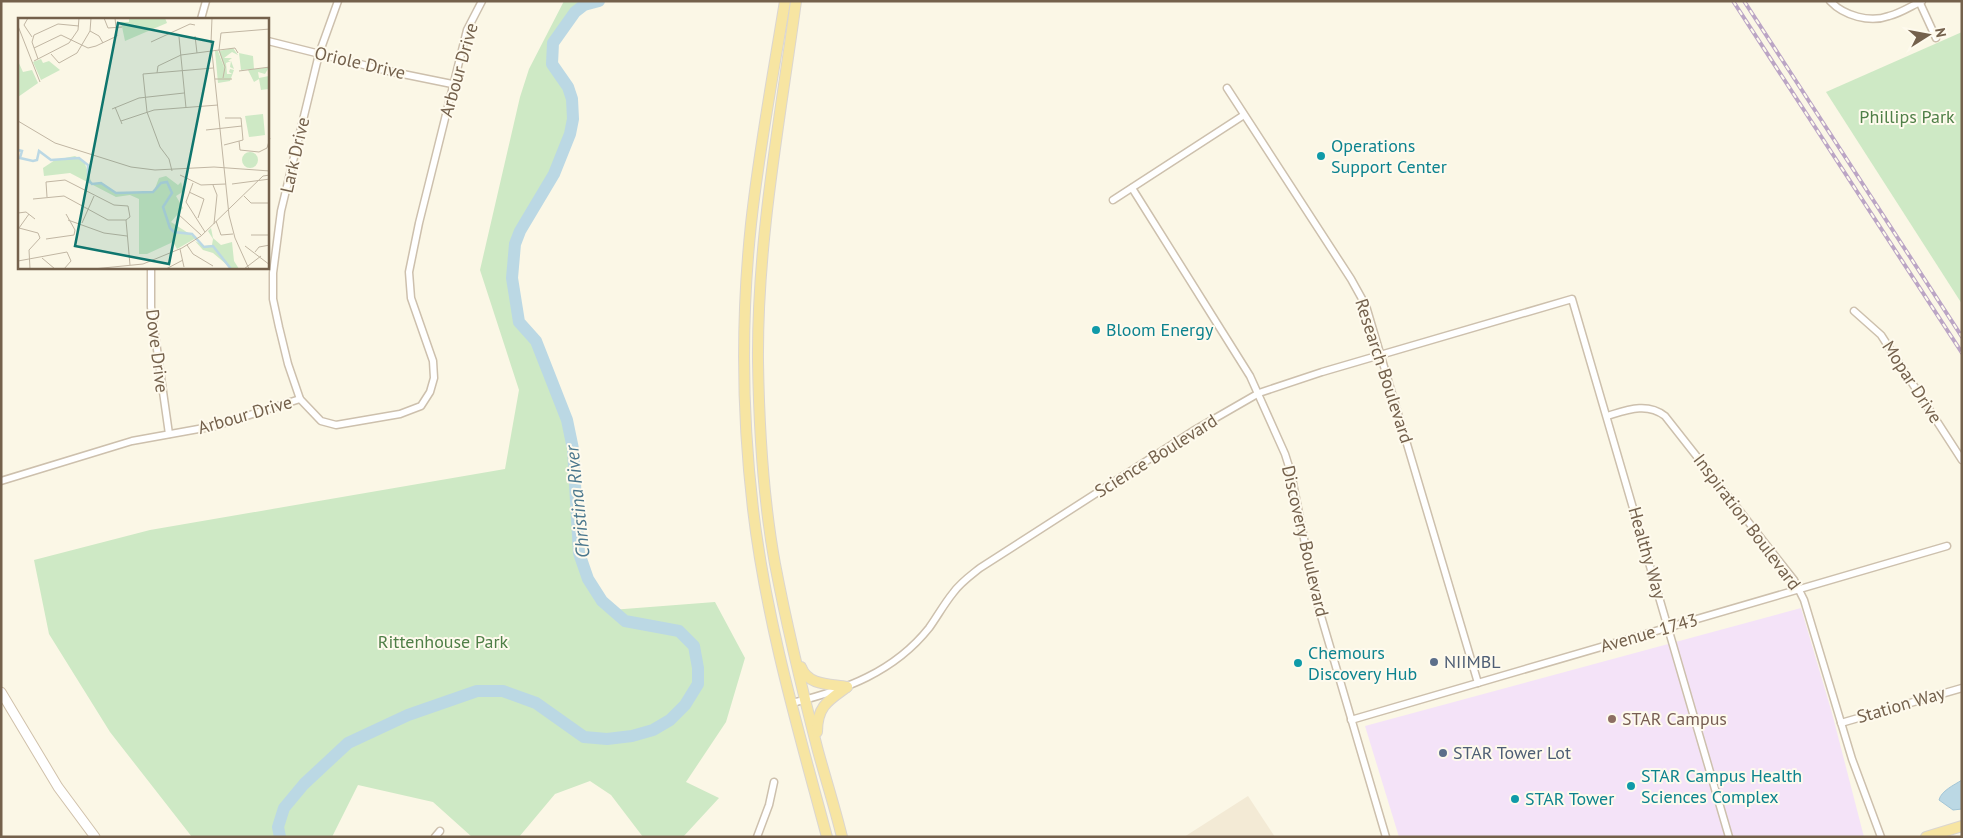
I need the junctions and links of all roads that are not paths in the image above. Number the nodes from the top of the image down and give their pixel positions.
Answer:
1 (206, 1) edge
2 (338, 1) edge
3 (482, 1) edge
4 (785, 1) edge
5 (796, 1) edge
6 (1830, 1) edge
7 (1920, 2) edge
8 (202, 18) edge
9 (1936, 38) dead end
10 (269, 41) edge
11 (319, 54) junction
12 (452, 84) junction
13 (1227, 88) dead end
14 (1244, 115) junction
15 (1132, 188) junction
16 (1113, 200) dead end
17 (151, 269) edge
18 (1572, 299) joint
19 (1854, 311) dead end
20 (1381, 355) junction
21 (1259, 393) junction
22 (300, 399) junction
23 (1607, 416) junction
24 (169, 434) junction
25 (1962, 460) edge
26 (1, 482) edge
27 (1947, 546) dead end
28 (1800, 589) junction
29 (1668, 628) junction
30 (792, 645) junction
31 (1478, 683) junction
32 (848, 687) junction
33 (1962, 688) edge
34 (1, 692) edge
35 (806, 700) junction
36 (792, 703) junction
37 (1351, 720) junction
38 (1841, 723) junction
39 (818, 750) junction
40 (774, 782) dead end
41 (1962, 826) edge
42 (95, 837) edge
43 (757, 837) edge
44 (827, 837) edge
45 (842, 837) edge
46 (1386, 837) edge
47 (1729, 837) edge
48 (1881, 837) edge
49 (1926, 837) edge

1 - 8 street
2 - 11 street, Lark Drive
3 - 12 street, Arbour Drive
4 - 36 main road
5 - 30 main road
6 - 7 street
7 - 9 street
10 - 11 street, Oriole Drive
11 - 12 street, Oriole Drive
11 - 22 street, Lark Drive
12 - 22 street, Arbour Drive
13 - 14 street, Research Boulevard
14 - 15 street
14 - 20 street, Research Boulevard
15 - 16 street
15 - 21 street, Discovery Boulevard
17 - 24 street, Dove Drive
18 - 20 street, Science Boulevard
18 - 23 street, Healthy Way
19 - 25 street, Mopar Drive
20 - 21 street, Science Boulevard
20 - 31 street, Research Boulevard
21 - 32 street, Science Boulevard
21 - 37 street, Discovery Boulevard
22 - 24 street, Arbour Drive
23 - 28 street, Inspiration Boulevard
23 - 29 street, Healthy Way
24 - 26 street, Arbour Drive
27 - 28 street, Avenue 1743
28 - 29 street, Avenue 1743
28 - 38 street, Inspiration Boulevard
29 - 31 street, Avenue 1743
29 - 47 street, Healthy Way
30 - 32 main road
30 - 35 main road
31 - 37 street, Avenue 1743
32 - 35 street, Science Boulevard
32 - 39 main road
33 - 38 street, Station Way
34 - 42 street
35 - 36 street, Science Boulevard
35 - 39 main road
36 - 44 main road
37 - 46 street, Discovery Boulevard
38 - 48 street, Inspiration Boulevard
39 - 45 main road
40 - 43 street
41 - 49 main road

